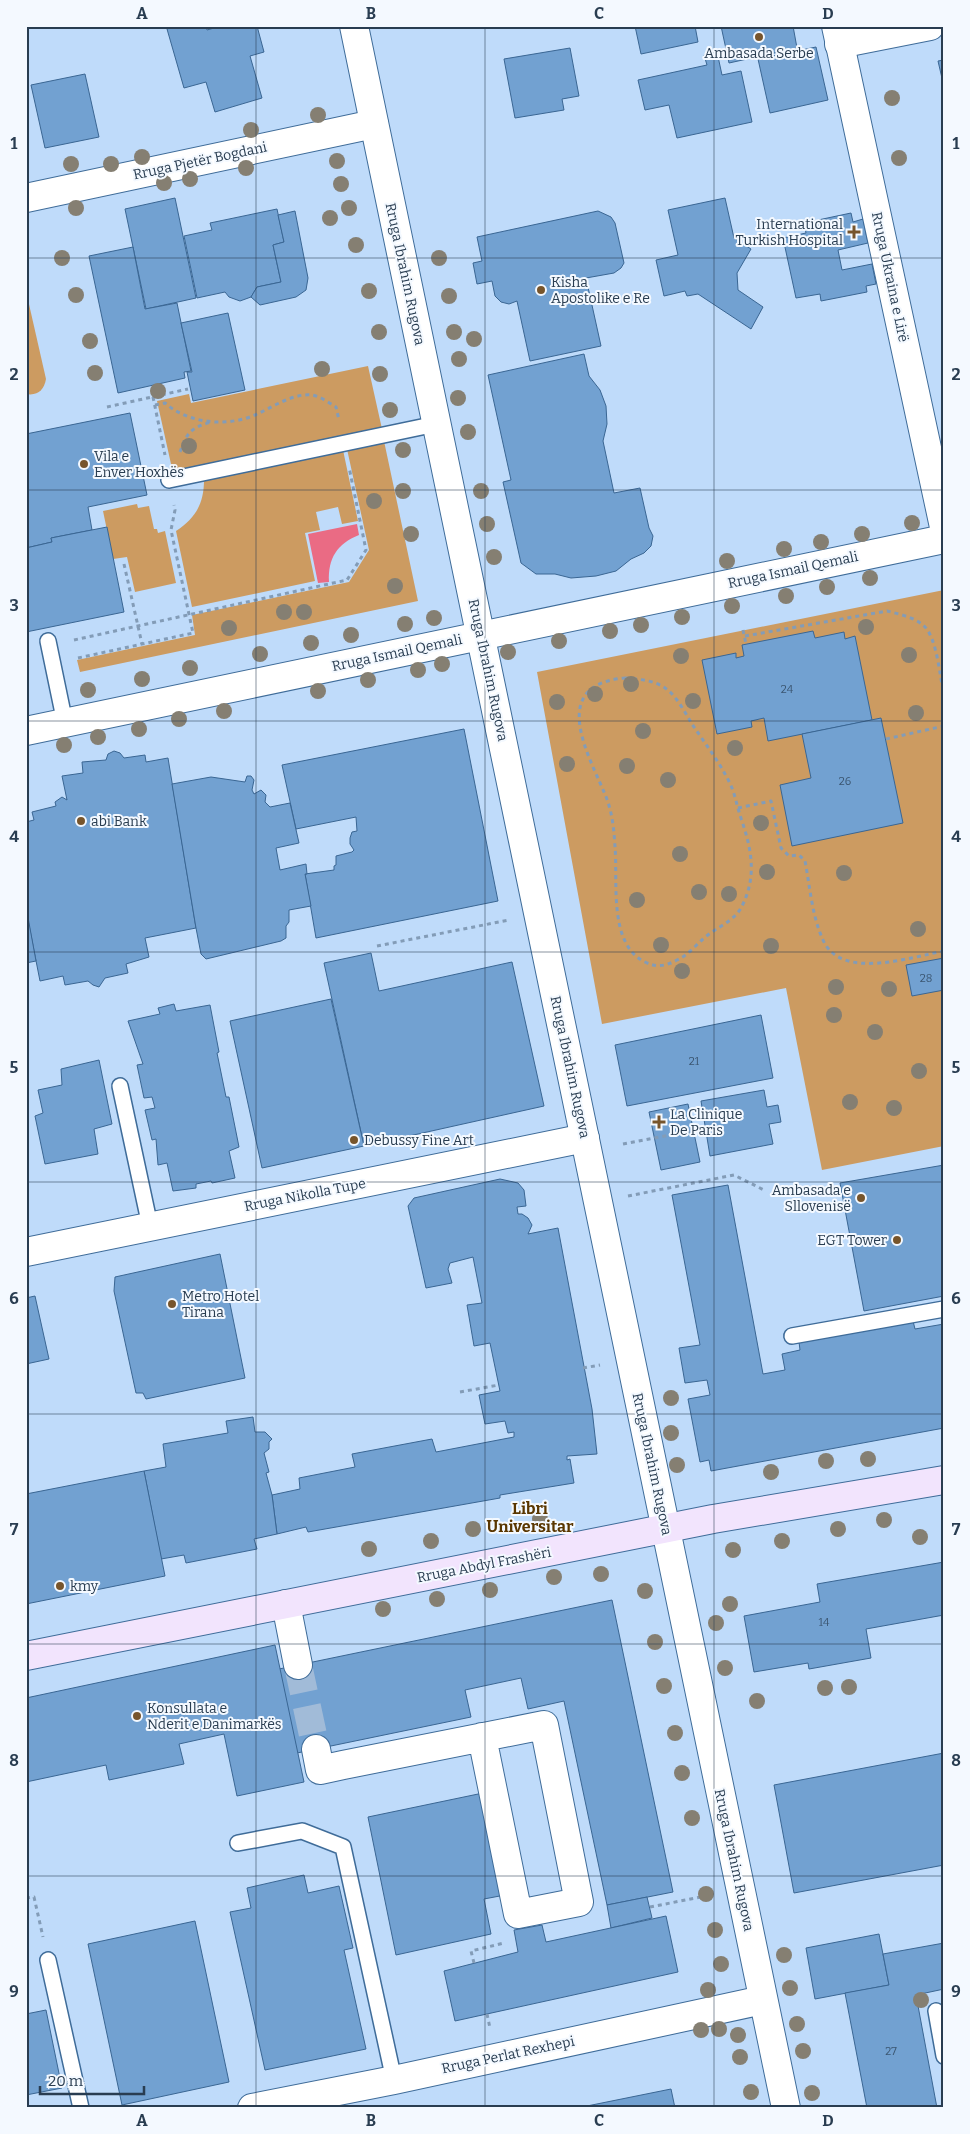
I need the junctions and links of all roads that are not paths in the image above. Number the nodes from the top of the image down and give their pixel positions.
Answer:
1 (354, 26) edge
2 (930, 26) edge
3 (838, 35) edge
4 (374, 124) junction
5 (26, 198) edge
6 (436, 424) junction
7 (169, 480) dead end
8 (944, 527) edge
9 (944, 539) edge
10 (480, 636) junction
11 (48, 641) dead end
12 (66, 723) junction
13 (26, 731) edge
14 (120, 1086) dead end
15 (585, 1138) junction
16 (150, 1226) junction
17 (26, 1252) edge
18 (944, 1309) edge
19 (792, 1336) dead end
20 (944, 1480) edge
21 (666, 1529) junction
22 (286, 1604) junction
23 (26, 1656) edge
24 (298, 1665) tunnel mouth
25 (482, 1737) junction
26 (316, 1749) tunnel mouth
27 (238, 1843) dead end
28 (48, 1960) dead end
29 (763, 2000) junction
30 (936, 2011) dead end
31 (944, 2056) edge
32 (394, 2080) junction
33 (323, 2101) edge
34 (80, 2108) edge
35 (252, 2108) edge
36 (786, 2108) edge

1 - 4 street, Rruga Ibrahim Rugova
2 - 3 street
3 - 8 street, Rruga Ukraina e Lirë
4 - 5 street, Rruga Pjetër Bogdani
4 - 6 street, Rruga Ibrahim Rugova
6 - 7 lane
6 - 10 street, Rruga Ibrahim Rugova
9 - 10 street, Rruga Ismail Qemali
10 - 12 street, Rruga Ismail Qemali
10 - 15 street, Rruga Ibrahim Rugova
11 - 12 lane
12 - 13 street, Rruga Ismail Qemali
14 - 16 lane
15 - 16 street, Rruga Nikolla Tupe
15 - 21 street, Rruga Ibrahim Rugova
16 - 17 street, Rruga Nikolla Tupe
18 - 19 lane
20 - 21 main road, Rruga Abdyl Frashëri
21 - 22 main road, Rruga Abdyl Frashëri
21 - 29 street, Rruga Ibrahim Rugova
22 - 23 main road, Rruga Abdyl Frashëri
22 - 24 street
25 - 25 street
25 - 26 street
27 - 32 lane
28 - 34 lane
29 - 32 street, Rruga Perlat Rexhepi
29 - 36 street, Rruga Ibrahim Rugova
30 - 31 lane
32 - 33 street, Rruga Perlat Rexhepi
33 - 35 street, Rruga Perlat Rexhepi

